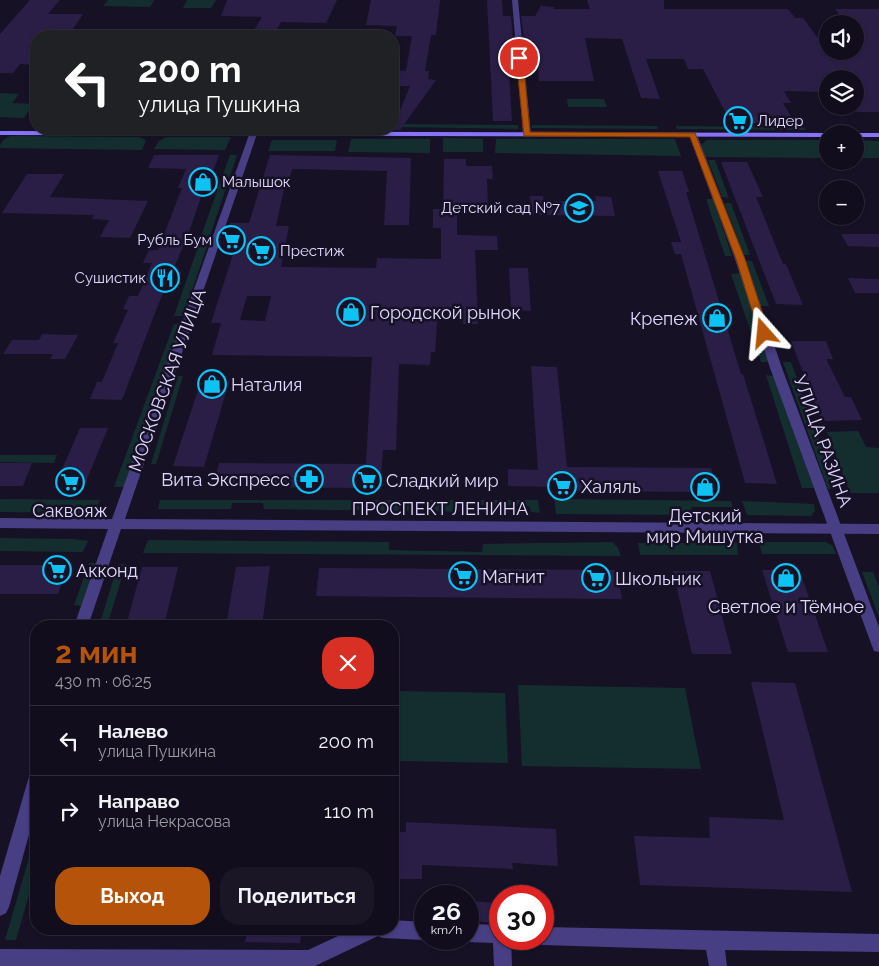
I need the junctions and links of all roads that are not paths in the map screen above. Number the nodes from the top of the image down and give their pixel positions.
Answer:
1 (515, 0) edge
2 (0, 133) edge
3 (30, 133) edge
4 (399, 134) edge
5 (527, 134) junction
6 (254, 135) edge
7 (693, 135) junction
8 (819, 135) edge
9 (864, 135) edge
10 (879, 135) edge
11 (0, 523) edge
12 (115, 524) junction
13 (835, 529) junction
14 (879, 529) edge
15 (83, 620) edge
16 (879, 646) edge
17 (30, 801) edge
18 (0, 907) edge
19 (399, 930) edge
20 (414, 930) edge
21 (360, 935) edge
22 (554, 936) edge
23 (714, 941) junction
24 (879, 943) edge
25 (502, 950) edge
26 (0, 958) edge
27 (248, 962) edge
28 (503, 966) edge
29 (718, 966) edge

1 - 5 street
2 - 3 main road
4 - 5 main road
5 - 7 main road
6 - 12 street, МОСКОВСКАЯ УЛИЦА
7 - 8 main road
7 - 13 street, УЛИЦА РАЗИНА
9 - 10 main road
11 - 12 street, ПРОСПЕКТ ЛЕНИНА
12 - 13 street, ПРОСПЕКТ ЛЕНИНА
12 - 15 street, МОСКОВСКАЯ УЛИЦА
13 - 14 street, ПРОСПЕКТ ЛЕНИНА
13 - 16 street, УЛИЦА РАЗИНА
17 - 18 street
19 - 20 street
21 - 27 street
22 - 23 street
23 - 24 street
23 - 29 street
25 - 28 street
26 - 27 street

